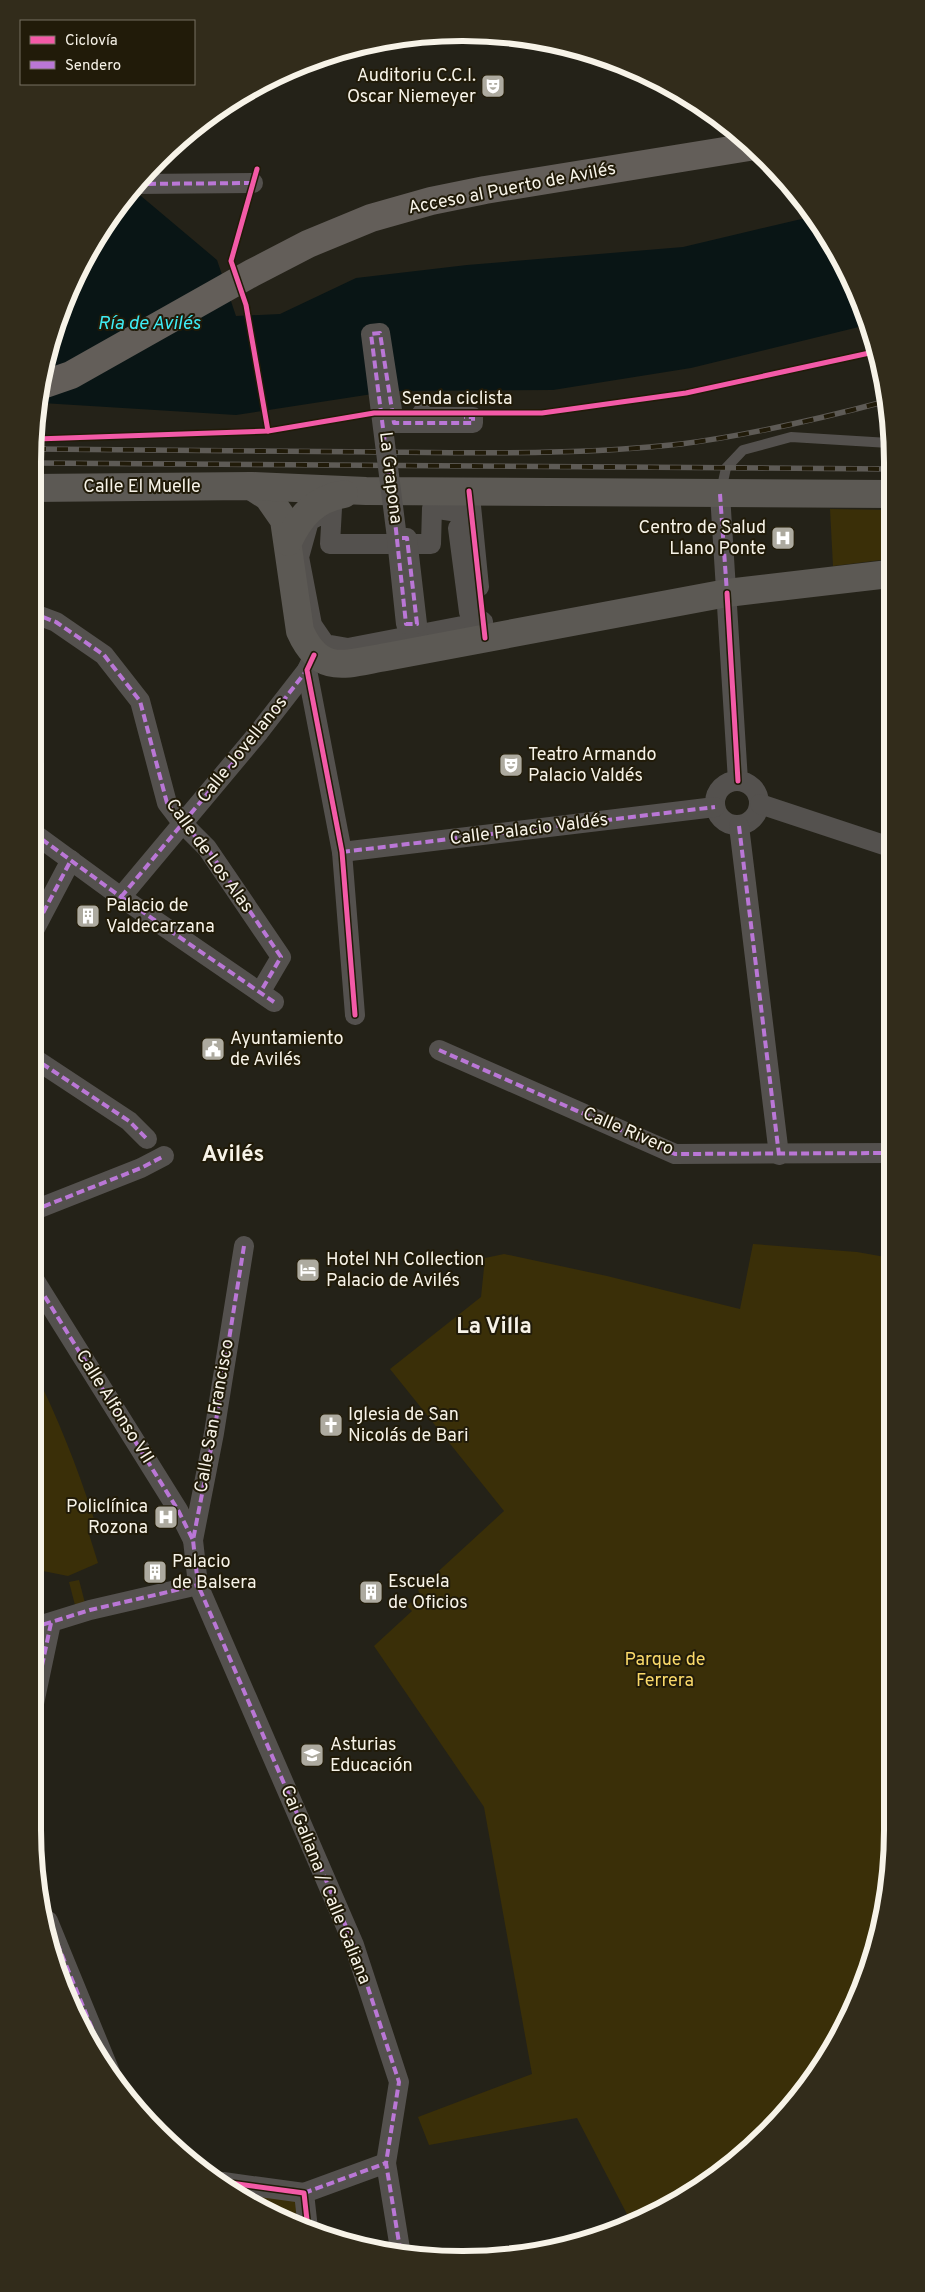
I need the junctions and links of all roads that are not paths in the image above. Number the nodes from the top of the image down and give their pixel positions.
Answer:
1 (742, 148) edge
2 (253, 183) dead end
3 (147, 184) edge
4 (49, 383) edge
5 (422, 413) dead end
6 (883, 443) edge
7 (251, 486) junction
8 (41, 488) edge
9 (366, 491) junction
10 (720, 494) junction
11 (884, 494) edge
12 (470, 502) junction
13 (405, 538) dead end
14 (288, 542) junction
15 (884, 575) edge
16 (727, 593) junction
17 (41, 616) edge
18 (484, 630) junction
19 (310, 663) junction
20 (738, 781) junction
21 (760, 804) junction
22 (715, 807) junction
23 (183, 824) junction
24 (739, 826) junction
25 (41, 838) edge
26 (884, 845) edge
27 (342, 852) junction
28 (71, 860) junction
29 (121, 897) junction
30 (41, 917) edge
31 (355, 1015) dead end
32 (439, 1050) dead end
33 (41, 1063) edge
34 (147, 1139) dead end
35 (884, 1153) edge
36 (779, 1155) junction
37 (164, 1156) dead end
38 (41, 1207) edge
39 (244, 1246) dead end
40 (41, 1290) edge
41 (193, 1540) junction
42 (198, 1585) junction
43 (42, 1625) edge
44 (58, 1945) edge
45 (93, 2031) edge
46 (386, 2163) junction
47 (234, 2183) edge
48 (304, 2193) junction
49 (307, 2221) edge
50 (399, 2246) edge

1 - 4 highway, Acceso al Puerto de Avilés
2 - 3 street
5 - 13 street, La Grapona, bridge
6 - 10 lane
7 - 8 main road, Calle El Muelle
7 - 9 main road, Calle El Muelle
7 - 14 main road
9 - 12 main road
9 - 14 main road
10 - 11 main road
10 - 12 main road
10 - 16 street
12 - 18 street
12 - 18 street
14 - 19 main road
15 - 16 main road
16 - 18 main road
16 - 20 street
17 - 23 street, Calle de Los Alas
18 - 19 main road
19 - 23 street, Calle Jovellanos
19 - 27 street
20 - 21 street
20 - 22 street
21 - 24 street
21 - 26 street
22 - 24 street
22 - 27 street, Calle Palacio Valdés
23 - 29 street, Calle Jovellanos
23 - 29 street, Calle de Los Alas
24 - 36 street
25 - 28 street
27 - 31 street
28 - 29 street
28 - 30 street
32 - 36 street, Calle Rivero
33 - 34 street
35 - 36 street, Calle Rivero
37 - 38 street
39 - 41 street, Calle San Francisco
40 - 41 street, Calle Alfonso VII
41 - 42 street, Calle San Francisco
42 - 43 street
42 - 46 street, Cai Galiana / Calle Galiana
44 - 45 street
46 - 48 street
46 - 50 street, Cai Galiana / Calle Galiana
47 - 48 street
48 - 49 street

